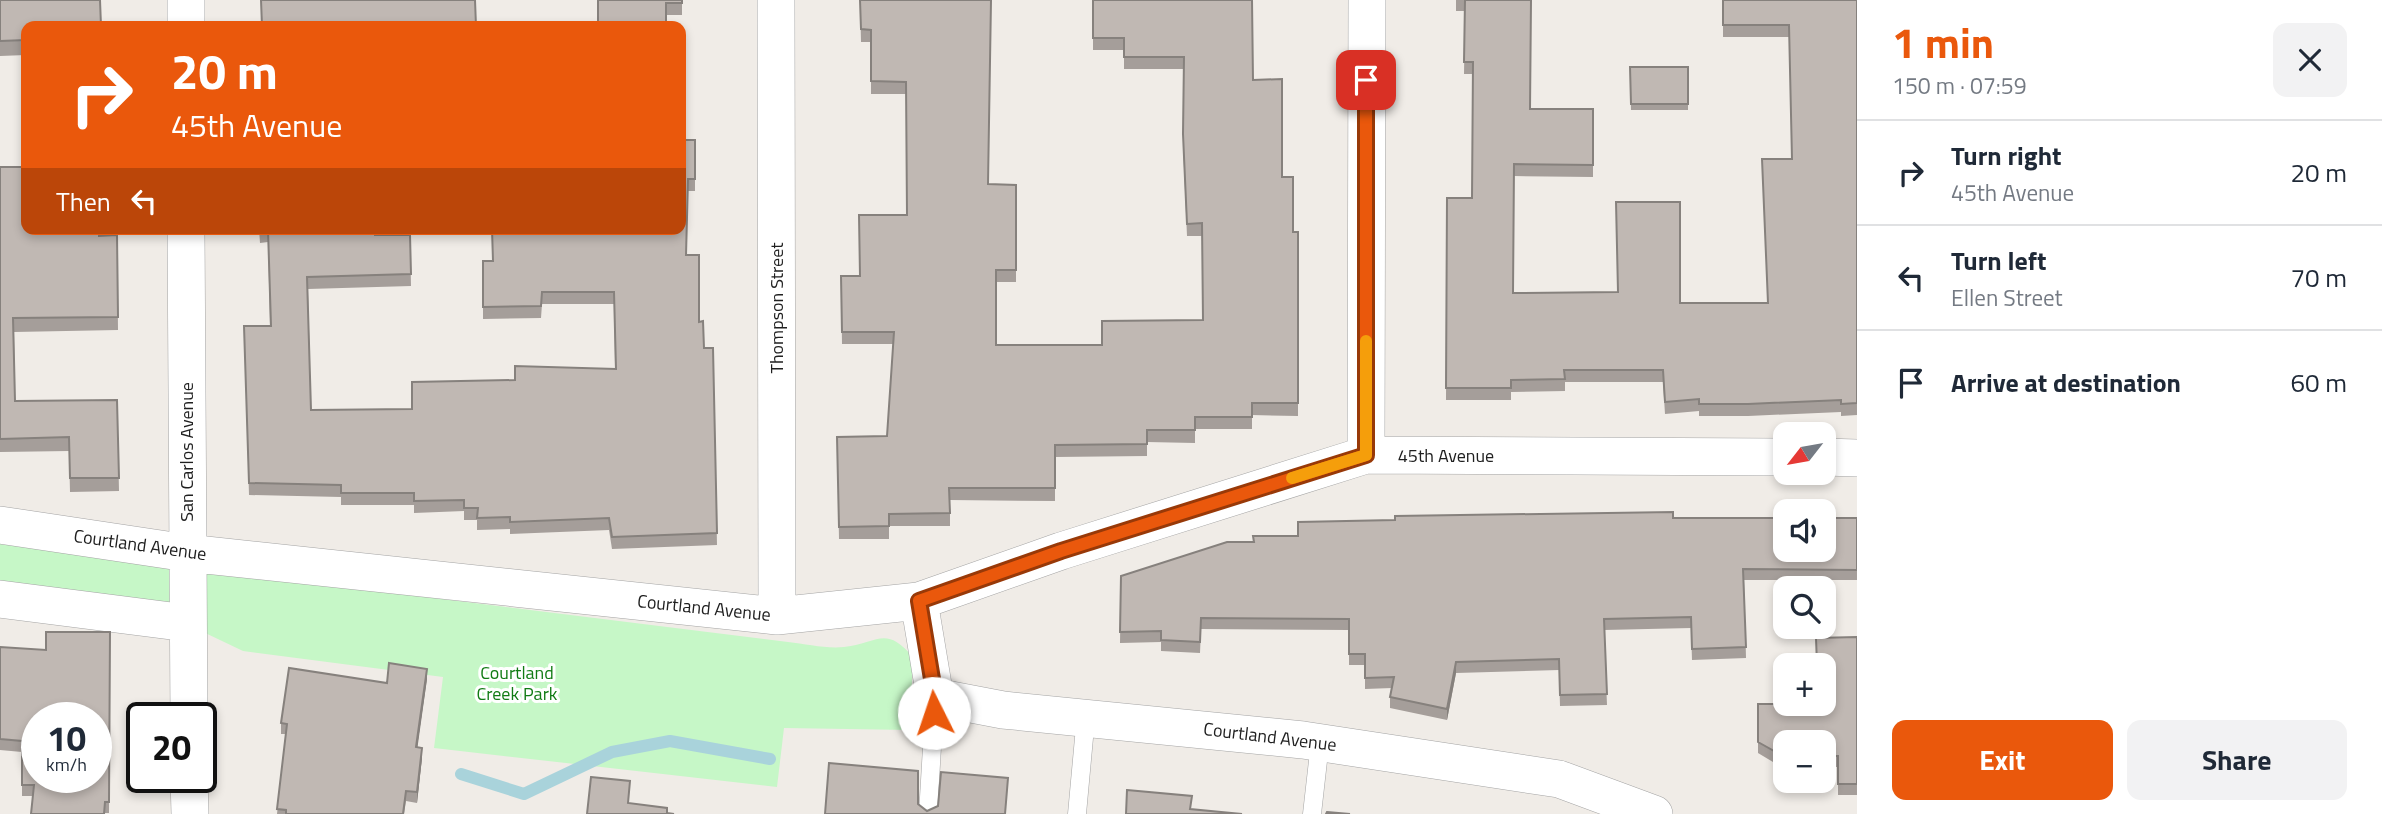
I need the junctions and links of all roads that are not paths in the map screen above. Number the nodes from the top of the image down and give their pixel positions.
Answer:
1 (186, 0) edge
2 (776, 0) edge
3 (1367, 0) edge
4 (186, 21) edge
5 (186, 235) edge
6 (1366, 455) junction
7 (1773, 457) edge
8 (1836, 457) edge
9 (1857, 458) edge
10 (0, 525) edge
11 (187, 553) junction
12 (0, 599) edge
13 (919, 601) junction
14 (777, 616) junction
15 (187, 623) junction
16 (935, 697) junction
17 (189, 702) edge
18 (1086, 716) junction
19 (1320, 743) junction
20 (189, 793) edge
21 (190, 814) edge
22 (928, 814) edge
23 (1077, 814) edge
24 (1312, 814) edge
25 (1654, 814) edge

1 - 4 street
2 - 14 street, Thompson Street
3 - 6 street
5 - 11 street, San Carlos Avenue
6 - 7 street, 45th Avenue
6 - 13 street, 45th Avenue
8 - 9 street
10 - 11 street, Courtland Avenue
11 - 14 street, Courtland Avenue
11 - 15 street, San Carlos Avenue
12 - 15 street
13 - 14 street, Courtland Avenue
13 - 16 street
15 - 17 street, San Carlos Avenue
16 - 18 street, Courtland Avenue
16 - 22 lane
18 - 19 street, Courtland Avenue
18 - 23 lane
19 - 24 lane
19 - 25 street, Courtland Avenue
20 - 21 street

